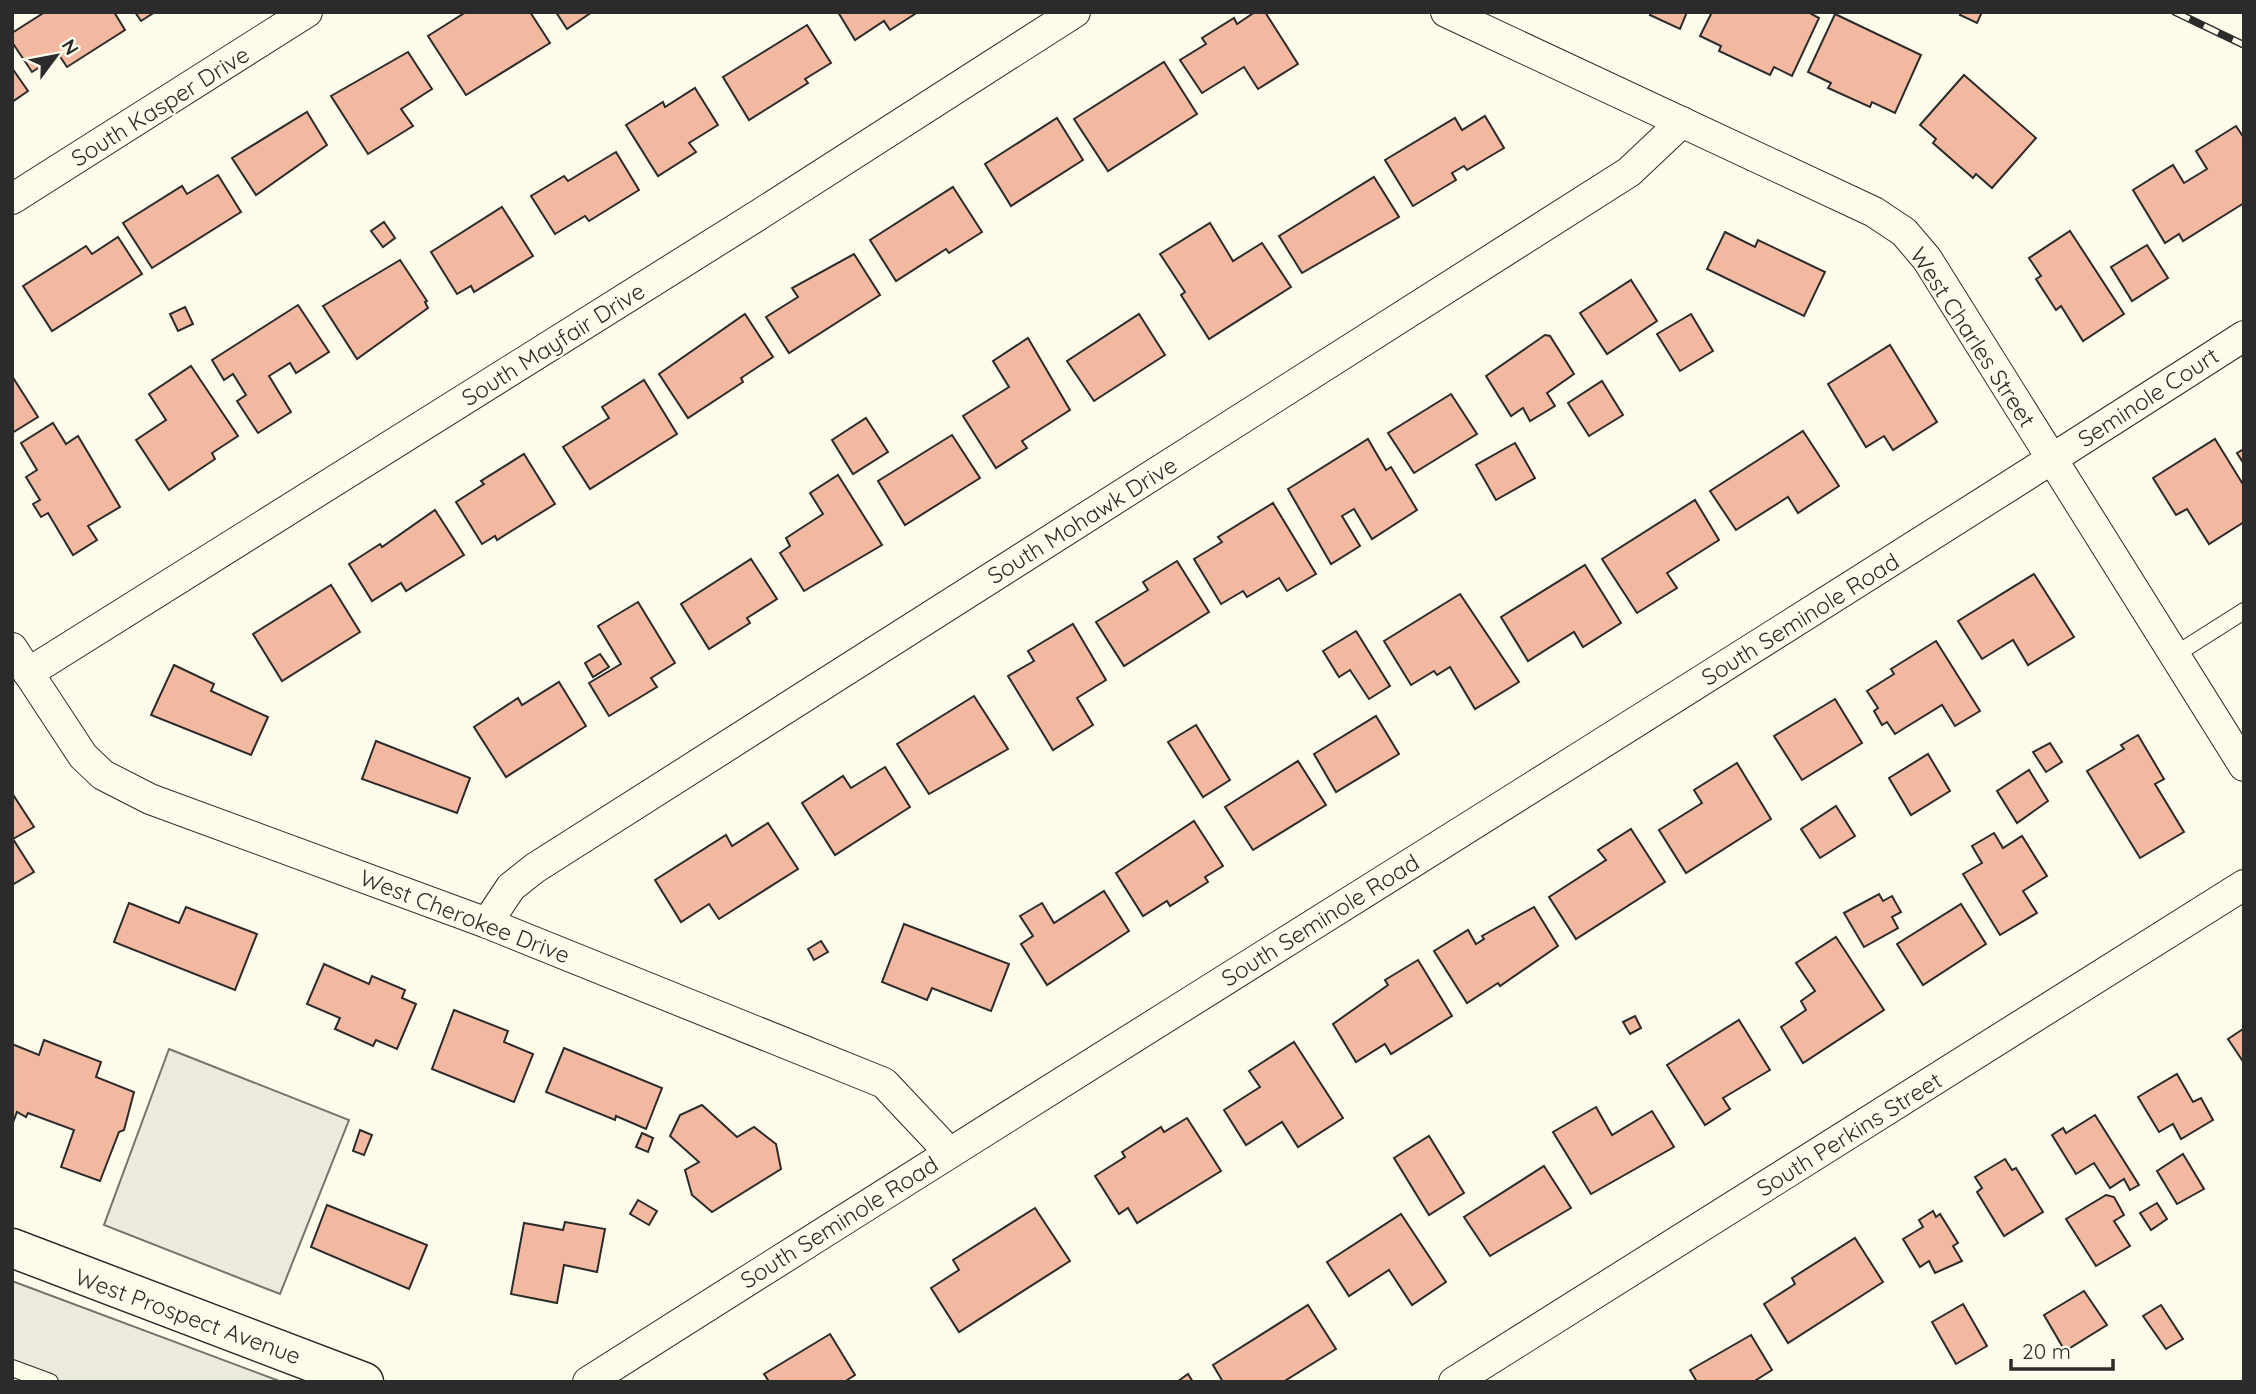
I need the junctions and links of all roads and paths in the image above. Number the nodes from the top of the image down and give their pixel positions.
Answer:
1 (307, 12) edge
2 (1075, 12) edge
3 (1446, 12) edge
4 (1682, 122) junction
5 (12, 199) edge
6 (2244, 336) edge
7 (2052, 459) junction
8 (2244, 611) edge
9 (12, 648) edge
10 (2173, 656) junction
11 (28, 673) junction
12 (2244, 766) edge
13 (2244, 885) edge
14 (487, 923) junction
15 (949, 1152) junction
16 (12, 1248) edge
17 (12, 1368) edge
18 (50, 1382) edge
19 (364, 1382) edge
20 (588, 1382) edge
21 (1454, 1382) edge

1 - 5 street, South Kasper Drive
2 - 11 street, South Mayfair Drive
3 - 4 street, West Charles Street
4 - 7 street, West Charles Street
4 - 14 street, South Mohawk Drive
6 - 7 street, Seminole Court
7 - 10 street, West Charles Street
7 - 15 street, South Seminole Road
8 - 10 lane
9 - 11 street, West Cherokee Drive
10 - 12 street, West Charles Street
11 - 14 street, West Cherokee Drive
13 - 21 street, South Perkins Street
14 - 15 street, West Cherokee Drive
15 - 20 street, South Seminole Road
16 - 19 main road, West Prospect Avenue
17 - 18 lane

